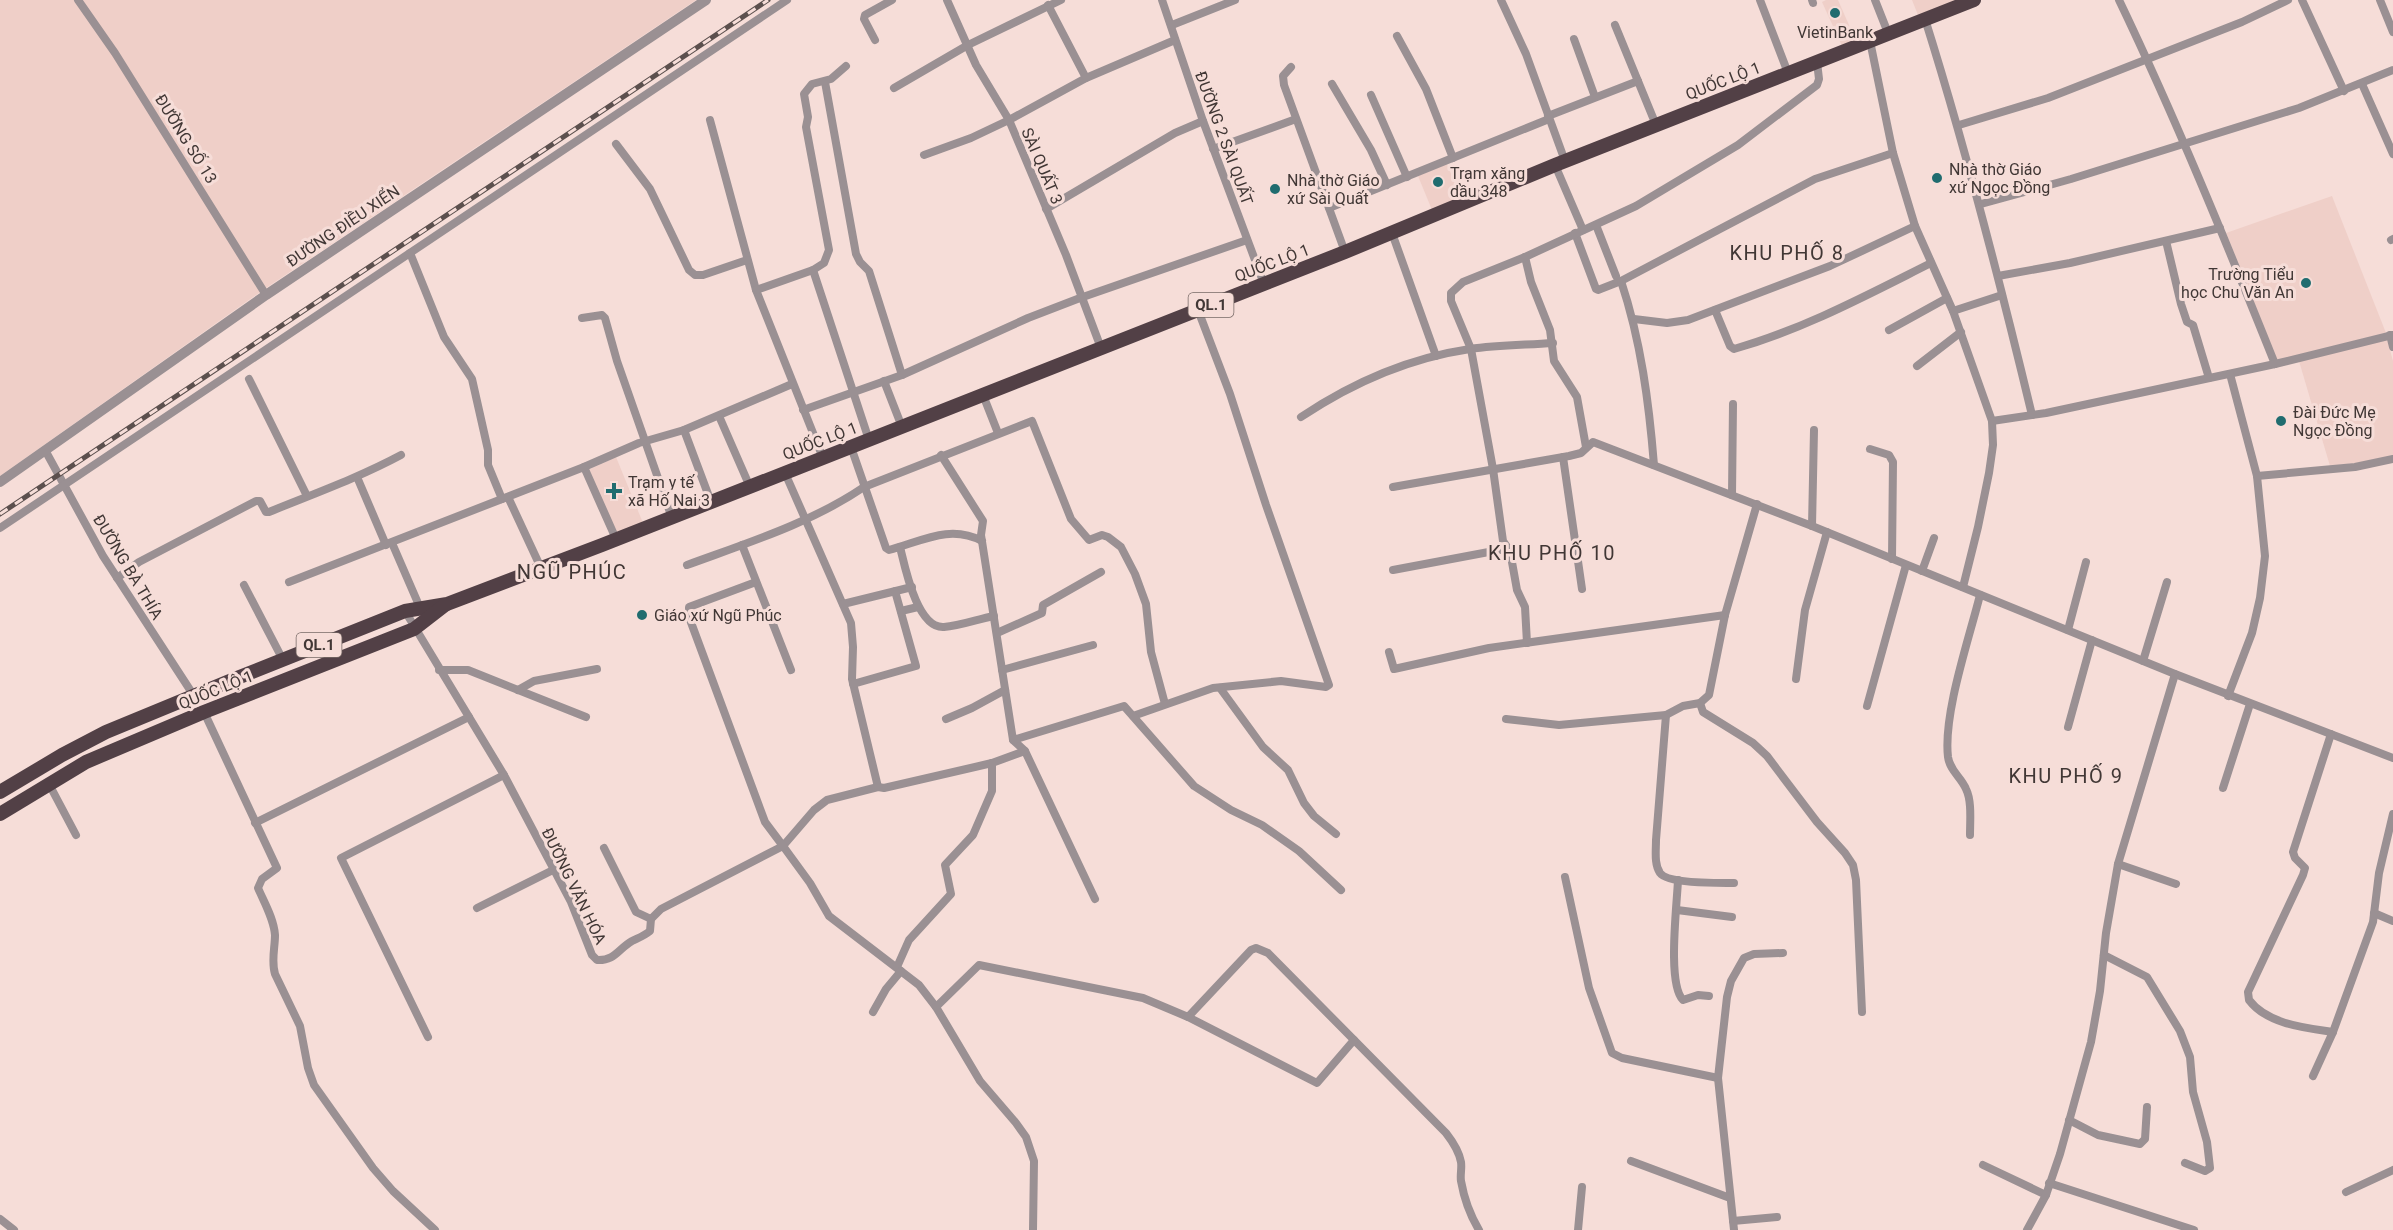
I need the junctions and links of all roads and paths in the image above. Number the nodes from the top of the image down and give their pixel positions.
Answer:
1 (78, 0) edge
2 (706, 0) edge
3 (787, 0) edge
4 (892, 0) edge
5 (947, 0) edge
6 (1061, 0) edge
7 (1162, 0) edge
8 (1235, 0) edge
9 (1502, 0) edge
10 (1760, 0) edge
11 (1875, 0) edge
12 (1974, 0) edge
13 (2120, 0) edge
14 (2288, 0) edge
15 (2302, 0) edge
16 (2380, 0) edge
17 (1048, 5) junction
18 (1925, 19) junction
19 (1615, 25) dead end
20 (1172, 26) junction
21 (1888, 33) junction
22 (2393, 33) edge
23 (1396, 36) dead end
24 (1574, 39) dead end
25 (876, 40) dead end
26 (1175, 40) junction
27 (1870, 41) junction
28 (968, 45) junction
29 (2147, 58) junction
30 (1817, 62) junction
31 (846, 66) dead end
32 (1291, 67) dead end
33 (2393, 70) edge
34 (1788, 73) junction
35 (1086, 78) junction
36 (1638, 81) junction
37 (825, 82) junction
38 (1332, 84) dead end
39 (2362, 84) junction
40 (894, 88) dead end
41 (2344, 91) junction
42 (1371, 95) dead end
43 (1595, 97) junction
44 (1548, 117) junction
45 (1296, 119) junction
46 (710, 120) dead end
47 (1009, 120) junction
48 (1203, 121) junction
49 (1656, 125) junction
50 (1959, 125) junction
51 (2184, 142) junction
52 (616, 144) dead end
53 (1213, 149) junction
54 (1893, 153) junction
55 (2393, 153) edge
56 (924, 155) dead end
57 (1453, 158) junction
58 (1560, 163) junction
59 (1407, 177) junction
60 (1387, 185) junction
61 (1981, 204) junction
62 (1329, 208) junction
63 (1046, 209) junction
64 (1596, 225) junction
65 (1914, 226) junction
66 (2220, 228) junction
67 (1392, 232) junction
68 (1579, 232) junction
69 (1247, 240) junction
70 (2166, 241) junction
71 (1345, 252) junction
72 (410, 253) junction
73 (1525, 257) junction
74 (747, 260) junction
75 (1931, 263) junction
76 (813, 270) junction
77 (1998, 276) junction
78 (1619, 279) junction
79 (1263, 284) junction
80 (756, 290) junction
81 (266, 295) junction
82 (2002, 295) junction
83 (1080, 298) junction
84 (1947, 298) junction
85 (1198, 310) junction
86 (1715, 310) junction
87 (1953, 311) junction
88 (582, 318) dead end
89 (1634, 319) junction
90 (1889, 330) dead end
91 (1961, 332) junction
92 (2391, 335) edge
93 (1553, 343) junction
94 (2393, 347) edge
95 (1101, 348) junction
96 (1471, 349) junction
97 (1436, 356) junction
98 (2275, 364) junction
99 (1917, 366) dead end
100 (2230, 374) junction
101 (902, 375) junction
102 (2209, 378) junction
103 (249, 379) dead end
104 (885, 381) junction
105 (792, 384) junction
106 (852, 391) junction
107 (983, 395) junction
108 (1733, 404) dead end
109 (803, 410) junction
110 (2032, 415) junction
111 (719, 416) junction
112 (1301, 417) dead end
113 (1992, 421) junction
114 (902, 427) junction
115 (684, 430) junction
116 (1814, 430) dead end
117 (998, 433) junction
118 (869, 440) junction
119 (646, 442) junction
120 (851, 447) junction
121 (1586, 447) junction
122 (1870, 449) dead end
123 (45, 450) junction
124 (401, 455) dead end
125 (941, 455) junction
126 (1563, 457) junction
127 (823, 458) junction
128 (2393, 459) edge
129 (1654, 465) junction
130 (584, 467) junction
131 (1493, 469) junction
132 (785, 473) junction
133 (2257, 476) junction
134 (357, 477) junction
135 (0, 482) edge
136 (64, 485) junction
137 (750, 487) junction
138 (864, 487) junction
139 (1393, 487) dead end
140 (1732, 495) junction
141 (307, 496) junction
142 (505, 498) junction
143 (711, 502) junction
144 (1757, 504) junction
145 (672, 518) junction
146 (806, 519) junction
147 (1812, 526) junction
148 (0, 528) edge
149 (1827, 532) junction
150 (1934, 538) dead end
151 (616, 540) junction
152 (982, 541) junction
153 (389, 544) junction
154 (742, 545) junction
155 (900, 547) junction
156 (1509, 548) junction
157 (1892, 559) junction
158 (2086, 562) dead end
159 (687, 565) dead end
160 (1906, 565) junction
161 (541, 568) junction
162 (1394, 570) dead end
163 (1922, 571) junction
164 (1101, 572) dead end
165 (117, 578) junction
166 (289, 582) dead end
167 (756, 582) junction
168 (2167, 582) dead end
169 (244, 585) dead end
170 (912, 587) junction
171 (1963, 587) junction
172 (1582, 589) dead end
173 (896, 591) junction
174 (1980, 595) junction
175 (843, 604) junction
176 (918, 607) junction
177 (405, 611) junction
178 (901, 611) junction
179 (1725, 615) junction
180 (994, 616) junction
181 (420, 620) junction
182 (2068, 630) junction
183 (997, 633) junction
184 (2092, 640) junction
185 (1527, 643) junction
186 (1093, 645) dead end
187 (1389, 652) dead end
188 (282, 660) junction
189 (2143, 661) junction
190 (439, 669) junction
191 (597, 669) dead end
192 (791, 670) dead end
193 (1002, 670) junction
194 (2175, 675) junction
195 (1796, 679) dead end
196 (853, 684) junction
197 (1220, 688) junction
198 (518, 690) junction
199 (1005, 690) junction
200 (194, 696) junction
201 (2229, 696) junction
202 (1700, 703) junction
203 (1165, 704) junction
204 (2250, 704) junction
205 (1867, 706) dead end
206 (204, 712) junction
207 (1666, 715) junction
208 (1133, 716) junction
209 (470, 717) junction
210 (586, 717) dead end
211 (946, 719) dead end
212 (1506, 719) dead end
213 (2068, 727) dead end
214 (2331, 734) junction
215 (1013, 740) junction
216 (1025, 751) junction
217 (2393, 758) edge
218 (992, 762) junction
219 (504, 775) junction
220 (49, 784) junction
221 (878, 787) junction
222 (2223, 788) dead end
223 (0, 792) edge
224 (0, 814) edge
225 (2393, 814) edge
226 (255, 824) junction
227 (1336, 834) dead end
228 (76, 835) dead end
229 (1970, 835) dead end
230 (783, 846) junction
231 (604, 848) dead end
232 (2118, 864) junction
233 (553, 870) junction
234 (1565, 877) dead end
235 (1678, 880) junction
236 (1734, 884) dead end
237 (2176, 884) dead end
238 (1341, 890) dead end
239 (1095, 899) dead end
240 (477, 908) dead end
241 (1677, 910) junction
242 (2374, 913) junction
243 (1732, 917) dead end
244 (651, 919) junction
245 (2393, 921) edge
246 (1783, 953) dead end
247 (2104, 954) junction
248 (899, 969) junction
249 (1709, 996) dead end
250 (936, 1006) junction
251 (873, 1012) dead end
252 (1862, 1012) dead end
253 (1188, 1017) junction
254 (2333, 1032) junction
255 (428, 1036) dead end
256 (1354, 1040) junction
257 (2313, 1076) dead end
258 (1718, 1078) junction
259 (2147, 1107) dead end
260 (2069, 1120) junction
261 (1631, 1161) dead end
262 (2185, 1163) dead end
263 (1983, 1165) dead end
264 (2393, 1170) edge
265 (2049, 1183) junction
266 (1582, 1187) dead end
267 (2346, 1192) dead end
268 (2046, 1195) junction
269 (1730, 1198) junction
270 (1777, 1217) dead end
271 (0, 1219) edge
272 (1733, 1221) junction
273 (14, 1230) edge
274 (435, 1230) edge
275 (1033, 1230) edge
276 (1479, 1230) edge
277 (1578, 1230) edge
278 (1734, 1230) edge
279 (2027, 1230) edge
280 (2194, 1230) edge

1 - 81 street, ĐƯỜNG SỐ 13
2 - 81 street, ĐƯỜNG ĐIỀU XIỂN
3 - 72 street
4 - 25 street
5 - 28 street, SÀI QUẤT 3
6 - 17 street
7 - 20 street, ĐƯỜNG 2 SÀI QUẤT
8 - 20 street
9 - 44 street
10 - 34 street
11 - 21 street
12 - 18 highway, QUỐC LỘ 1 / QL.1
13 - 29 street
14 - 29 street
15 - 41 street
16 - 22 street
17 - 28 street
17 - 35 street
18 - 21 highway, QUỐC LỘ 1 / QL.1
18 - 50 street
19 - 36 street
20 - 26 street, ĐƯỜNG 2 SÀI QUẤT
21 - 27 highway, QUỐC LỘ 1 / QL.1
23 - 57 street
24 - 43 street
26 - 35 street
26 - 48 street, ĐƯỜNG 2 SÀI QUẤT
27 - 30 highway, QUỐC LỘ 1 / QL.1
27 - 54 street
28 - 40 street
28 - 47 street, SÀI QUẤT 3
29 - 50 street
29 - 51 street
30 - 34 highway, QUỐC LỘ 1 / QL.1
30 - 64 street
31 - 37 street
32 - 45 street
33 - 39 street
34 - 49 highway, QUỐC LỘ 1 / QL.1
35 - 47 street
36 - 43 street
36 - 49 street
37 - 76 street
37 - 101 street
38 - 60 street
39 - 41 street
39 - 55 street
41 - 51 street
42 - 59 street
43 - 44 street
44 - 57 street
44 - 58 street
45 - 53 street
45 - 62 street
46 - 74 street
47 - 56 street
47 - 63 street, SÀI QUẤT 3
48 - 53 street, ĐƯỜNG 2 SÀI QUẤT
48 - 63 street
49 - 58 highway, QUỐC LỘ 1 / QL.1
50 - 61 street
51 - 61 street
51 - 66 street
52 - 74 street
53 - 69 street, ĐƯỜNG 2 SÀI QUẤT
54 - 65 street
54 - 78 street
57 - 59 street
58 - 67 highway, QUỐC LỘ 1 / QL.1
58 - 68 street
59 - 60 street
60 - 62 street
61 - 77 street
62 - 71 street
63 - 83 street, SÀI QUẤT 3
64 - 68 street
64 - 78 street
65 - 75 street
65 - 86 street
66 - 70 street
66 - 98 street
67 - 71 highway, QUỐC LỘ 1 / QL.1
67 - 97 street
68 - 73 street
68 - 78 street
69 - 79 street, ĐƯỜNG 2 SÀI QUẤT
69 - 83 street
70 - 77 street
70 - 102 street
71 - 79 highway, QUỐC LỘ 1 / QL.1
72 - 136 street
72 - 142 street
73 - 93 street
73 - 96 street
74 - 80 street
75 - 84 street
75 - 86 street
76 - 80 street
76 - 106 street
77 - 82 street
78 - 89 street
79 - 85 highway, QUỐC LỘ 1 / QL.1
80 - 105 street
81 - 123 street, ĐƯỜNG ĐIỀU XIỂN
82 - 87 street
82 - 110 street
83 - 95 street, SÀI QUẤT 3
83 - 101 street
84 - 87 street
84 - 90 street
85 - 95 highway, QUỐC LỘ 1 / QL.1
85 - 197 street
86 - 89 street
87 - 91 street
88 - 119 street
89 - 129 street
91 - 99 street
91 - 113 street
92 - 94 street
92 - 98 street
93 - 96 street
93 - 121 street
95 - 107 highway, QUỐC LỘ 1 / QL.1
96 - 97 street
96 - 131 street
97 - 112 street
98 - 100 street
100 - 102 street
100 - 133 street
101 - 104 street
102 - 110 street
103 - 141 street
104 - 106 street
104 - 114 street
105 - 109 street
105 - 111 street
106 - 109 street
106 - 118 street
107 - 114 highway, QUỐC LỘ 1 / QL.1
107 - 117 street
108 - 140 street
109 - 127 street
110 - 113 street
111 - 115 street
111 - 137 street
113 - 171 street
114 - 118 highway, QUỐC LỘ 1 / QL.1
115 - 119 street
115 - 143 street
116 - 147 street
117 - 125 street
117 - 203 street
118 - 120 highway, QUỐC LỘ 1 / QL.1
119 - 130 street
119 - 145 street
120 - 127 highway, QUỐC LỘ 1 / QL.1
120 - 138 street
121 - 126 street
121 - 129 street
122 - 157 street
123 - 135 street, ĐƯỜNG ĐIỀU XIỂN
123 - 136 street, ĐƯỜNG BÀ THÍA
124 - 134 street
125 - 138 street
125 - 152 street
126 - 131 street
126 - 172 street
127 - 132 highway, QUỐC LỘ 1 / QL.1
128 - 133 street
129 - 140 street
130 - 142 street
130 - 151 street
131 - 139 street
131 - 156 street
132 - 137 highway, QUỐC LỘ 1 / QL.1
132 - 146 street
133 - 201 street
134 - 141 street
134 - 153 street
136 - 148 street
136 - 165 street, ĐƯỜNG BÀ THÍA
137 - 143 highway, QUỐC LỘ 1 / QL.1
138 - 146 street
138 - 155 street
140 - 144 street
141 - 165 street
142 - 153 street
142 - 161 street
143 - 145 highway, QUỐC LỘ 1 / QL.1
144 - 147 street
144 - 179 street
145 - 151 highway, QUỐC LỘ 1 / QL.1
146 - 154 street
146 - 175 street
147 - 149 street
149 - 157 street
149 - 195 street
150 - 163 street
151 - 161 highway, QUỐC LỘ 1 / QL.1
152 - 155 street
152 - 180 street
153 - 166 street
153 - 181 street
154 - 159 street
154 - 167 street
155 - 170 street
156 - 162 street
156 - 185 street
157 - 160 street
158 - 182 street
160 - 163 street
160 - 205 street
161 - 181 highway, QUỐC LỘ 1 / QL.1
163 - 171 street
164 - 183 street
165 - 200 street, ĐƯỜNG BÀ THÍA
167 - 192 street
167 - 230 street
168 - 189 street
169 - 188 street
170 - 173 street
170 - 176 street
171 - 174 street
173 - 175 street
173 - 178 street
174 - 182 street
174 - 229 street
175 - 196 street
176 - 178 street
176 - 180 street
177 - 181 highway, QUỐC LỘ 1 / QL.1
177 - 181 street
177 - 188 highway, QUỐC LỘ 1 / QL.1
178 - 196 street
179 - 185 street
179 - 202 street
180 - 183 street
181 - 190 street, ĐƯỜNG VĂN HÓA
181 - 206 highway, QUỐC LỘ 1 / QL.1
182 - 184 street
183 - 193 street
184 - 189 street
184 - 213 street
185 - 187 street
186 - 193 street
188 - 200 highway, QUỐC LỘ 1 / QL.1
189 - 194 street
190 - 198 street
190 - 209 street, ĐƯỜNG VĂN HÓA
191 - 198 street
193 - 199 street
194 - 201 street
194 - 232 street
196 - 221 street
197 - 203 street
197 - 227 street
198 - 210 street
199 - 211 street
199 - 215 street
200 - 206 highway
200 - 223 highway, QUỐC LỘ 1 / QL.1
201 - 204 street
202 - 207 street
202 - 252 street
203 - 208 street
204 - 214 street
204 - 222 street
206 - 220 highway, QUỐC LỘ 1 / QL.1
206 - 226 street
207 - 212 street
207 - 235 street
208 - 215 street
208 - 238 street
209 - 219 street, ĐƯỜNG VĂN HÓA
209 - 226 street
214 - 217 street
214 - 254 street
215 - 216 street
216 - 218 street
216 - 239 street
218 - 221 street
218 - 248 street
219 - 233 street, ĐƯỜNG VĂN HÓA
219 - 255 street
220 - 224 highway, QUỐC LỘ 1 / QL.1
220 - 228 street
221 - 230 street
225 - 242 street
226 - 274 street
230 - 244 street, ĐƯỜNG VĂN HÓA
230 - 248 street
231 - 244 street
232 - 237 street
232 - 247 street
233 - 240 street
233 - 244 street, ĐƯỜNG VĂN HÓA
234 - 258 street
235 - 236 street
235 - 241 street
241 - 243 street
241 - 249 street
242 - 245 street
242 - 254 street
246 - 258 street
247 - 260 street
247 - 262 street
248 - 250 street
248 - 251 street
250 - 253 street
250 - 275 street
253 - 256 street
253 - 256 street
254 - 257 street
256 - 276 street
258 - 269 street
259 - 260 street
260 - 265 street
261 - 269 street
263 - 268 street
264 - 267 street
265 - 268 street
265 - 280 street
266 - 277 street
268 - 279 street
269 - 272 street
270 - 272 street
271 - 273 street
272 - 278 street

